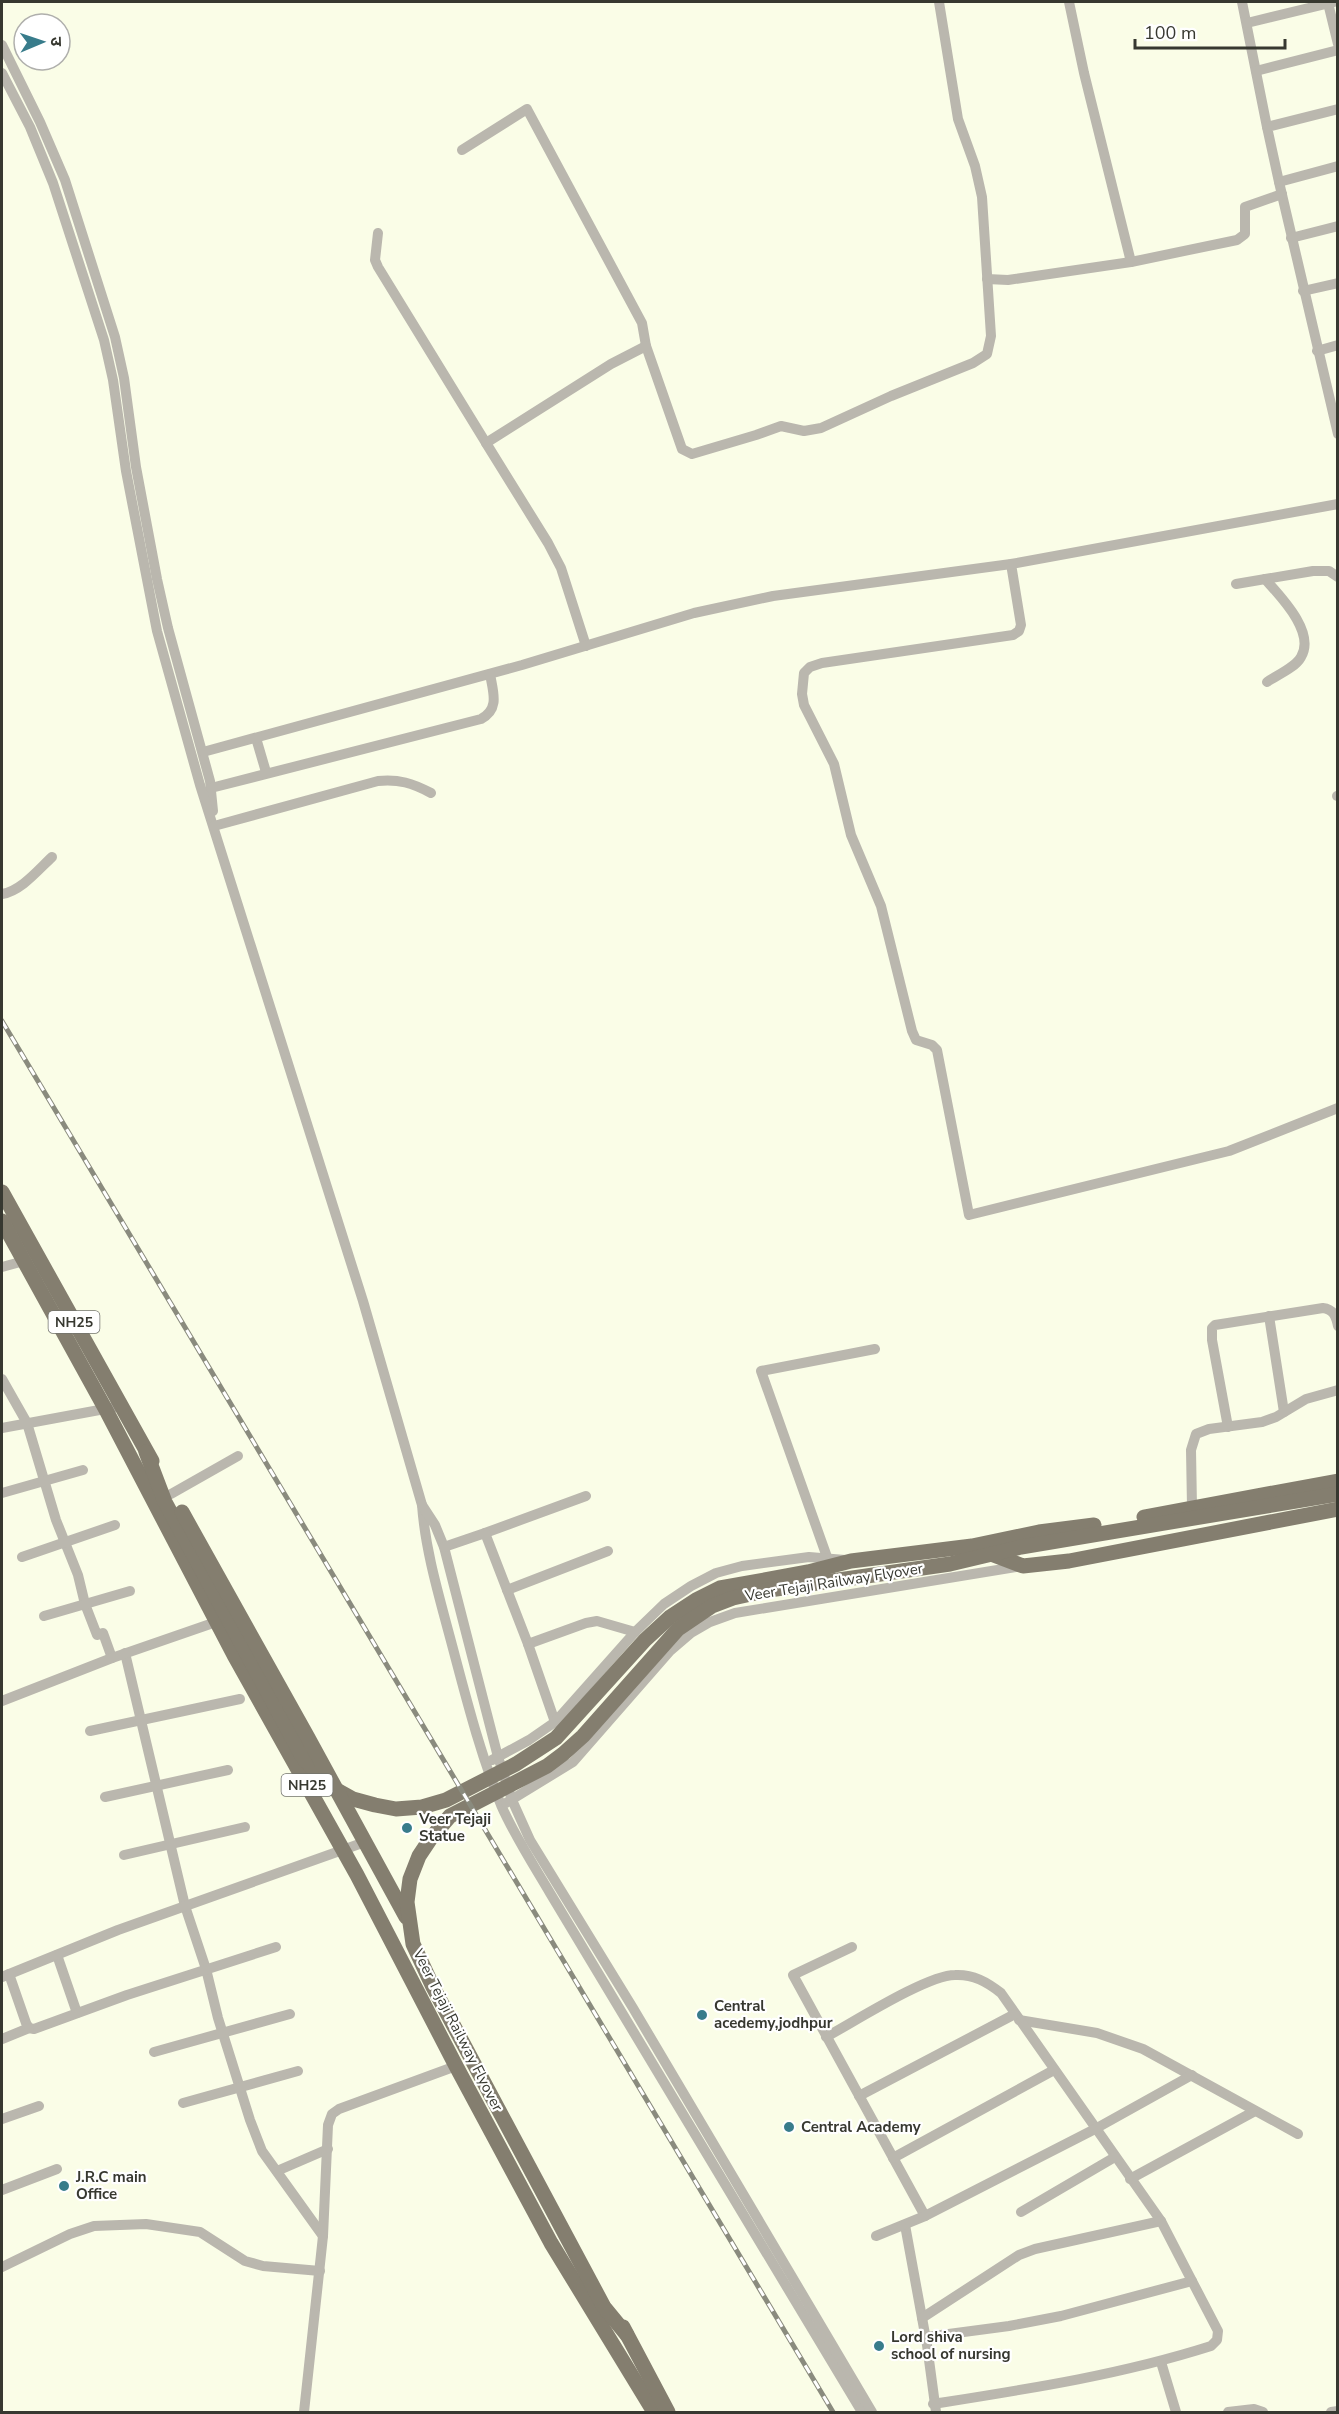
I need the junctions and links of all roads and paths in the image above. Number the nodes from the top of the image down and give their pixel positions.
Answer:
1 (939, 2) edge
2 (1070, 2) edge
3 (1242, 2) edge
4 (1331, 2) edge
5 (1247, 23) junction
6 (1338, 44) edge
7 (2, 45) edge
8 (1338, 50) edge
9 (1256, 71) junction
10 (2, 73) edge
11 (1338, 109) edge
12 (1267, 127) junction
13 (462, 150) dead end
14 (1338, 166) edge
15 (1279, 182) junction
16 (1282, 194) junction
17 (1338, 226) edge
18 (378, 233) dead end
19 (1291, 238) junction
20 (1131, 262) junction
21 (987, 279) junction
22 (1338, 282) edge
23 (1303, 291) junction
24 (1338, 345) edge
25 (646, 346) junction
26 (1317, 351) junction
27 (1335, 412) edge
28 (1338, 434) edge
29 (486, 443) junction
30 (1338, 504) edge
31 (1011, 564) junction
32 (1338, 577) edge
33 (1265, 579) junction
34 (1236, 584) dead end
35 (586, 646) junction
36 (490, 674) junction
37 (1267, 682) dead end
38 (256, 738) junction
39 (203, 752) junction
40 (266, 772) junction
41 (211, 788) junction
42 (431, 793) dead end
43 (214, 826) junction
44 (52, 857) dead end
45 (2, 894) edge
46 (1338, 1108) edge
47 (2, 1192) edge
48 (2, 1221) edge
49 (24, 1261) junction
50 (2, 1267) edge
51 (1269, 1316) junction
52 (1338, 1326) edge
53 (875, 1349) dead end
54 (2, 1379) edge
55 (1338, 1390) edge
56 (121, 1406) junction
57 (106, 1410) junction
58 (1284, 1412) junction
59 (27, 1423) junction
60 (1228, 1427) junction
61 (2, 1428) edge
62 (238, 1456) dead end
63 (83, 1470) dead end
64 (137, 1473) junction
65 (1338, 1481) edge
66 (43, 1482) junction
67 (2, 1493) edge
68 (1338, 1494) edge
69 (586, 1496) dead end
70 (168, 1498) junction
71 (422, 1505) junction
72 (1192, 1507) junction
73 (1338, 1509) edge
74 (115, 1525) dead end
75 (486, 1533) junction
76 (64, 1543) junction
77 (972, 1546) junction
78 (444, 1547) junction
79 (608, 1551) dead end
80 (22, 1557) dead end
81 (827, 1557) junction
82 (851, 1561) junction
83 (1023, 1566) junction
84 (507, 1590) junction
85 (130, 1591) dead end
86 (85, 1605) junction
87 (44, 1616) dead end
88 (216, 1622) junction
89 (635, 1632) junction
90 (528, 1644) junction
91 (125, 1653) junction
92 (112, 1658) junction
93 (240, 1699) dead end
94 (2, 1701) edge
95 (140, 1721) junction
96 (555, 1722) junction
97 (90, 1731) dead end
98 (498, 1756) junction
99 (486, 1763) junction
100 (228, 1770) dead end
101 (155, 1786) junction
102 (105, 1797) dead end
103 (507, 1803) junction
104 (245, 1827) dead end
105 (365, 1842) junction
106 (169, 1845) junction
107 (343, 1851) junction
108 (124, 1855) dead end
109 (185, 1906) junction
110 (276, 1947) dead end
111 (852, 1947) dead end
112 (57, 1955) junction
113 (206, 1969) junction
114 (5, 1976) edge
115 (77, 2013) junction
116 (290, 2014) dead end
117 (1017, 2017) junction
118 (29, 2028) junction
119 (223, 2032) junction
120 (826, 2037) junction
121 (4, 2043) edge
122 (154, 2052) dead end
123 (456, 2066) junction
124 (1054, 2070) junction
125 (298, 2072) dead end
126 (1192, 2075) junction
127 (668, 2078) junction
128 (240, 2087) junction
129 (859, 2096) junction
130 (183, 2103) dead end
131 (1255, 2110) junction
132 (2, 2112) edge
133 (2, 2119) edge
134 (1095, 2129) junction
135 (1298, 2134) dead end
136 (328, 2149) junction
137 (1115, 2157) junction
138 (893, 2158) junction
139 (277, 2171) junction
140 (1130, 2179) junction
141 (2, 2185) edge
142 (2, 2190) edge
143 (1021, 2212) dead end
144 (925, 2216) junction
145 (1161, 2221) junction
146 (905, 2224) junction
147 (323, 2236) junction
148 (876, 2236) dead end
149 (2, 2267) edge
150 (320, 2271) junction
151 (1192, 2281) junction
152 (601, 2302) junction
153 (922, 2318) junction
154 (627, 2334) junction
155 (926, 2337) junction
156 (614, 2349) junction
157 (1161, 2362) junction
158 (935, 2408) edge
159 (1338, 2411) edge
160 (304, 2412) edge
161 (654, 2412) edge
162 (668, 2412) edge
163 (862, 2412) edge
164 (872, 2412) edge
165 (1176, 2412) edge
166 (1228, 2412) edge
167 (1263, 2412) edge
168 (1331, 2412) edge

1 - 21 street
2 - 20 street
3 - 5 street
4 - 5 street
4 - 6 street
5 - 9 street
7 - 39 street
8 - 9 street
9 - 12 street
10 - 43 street
11 - 12 street
12 - 15 street
13 - 25 street
14 - 15 street
15 - 16 street
16 - 19 street
16 - 20 street
17 - 19 street
18 - 29 street
19 - 23 street
20 - 21 street
21 - 25 street
22 - 23 street
23 - 26 street
24 - 26 street
25 - 29 street
26 - 27 street
27 - 28 street
29 - 35 street
30 - 31 street
31 - 35 street
31 - 46 street
32 - 33 street
33 - 34 street
33 - 37 street
35 - 36 street
36 - 38 street
36 - 40 street
38 - 39 street
38 - 40 street
39 - 41 street
40 - 41 street
41 - 43 street
42 - 43 street
43 - 71 street
44 - 45 street
47 - 56 main road, NH25
48 - 49 main road, NH25
49 - 50 street
49 - 57 main road, NH25
51 - 52 street
51 - 58 street
51 - 60 street
53 - 81 street
54 - 59 street
55 - 58 street
56 - 57 street
56 - 70 main road, NH25
57 - 59 street
57 - 64 main road, NH25
58 - 60 street
59 - 61 street
59 - 66 street
60 - 72 street
62 - 70 street
63 - 66 street
64 - 70 main road
64 - 88 main road, NH25
65 - 72 main road
66 - 67 street
66 - 76 street
68 - 152 main road, Veer Tejaji Railway Flyover
69 - 75 street
70 - 82 main road
70 - 105 main road, NH25
71 - 78 street
71 - 99 street
72 - 77 main road
73 - 83 main road
74 - 76 street
75 - 78 street
75 - 84 street
76 - 80 street
76 - 86 street
77 - 82 main road
77 - 83 main road
78 - 98 street
79 - 84 street
81 - 82 street
81 - 89 street
83 - 103 street
84 - 90 street
85 - 86 street
86 - 87 street
86 - 92 street
88 - 91 street
88 - 107 main road, NH25
89 - 90 street
89 - 96 street
90 - 96 street
91 - 92 street
91 - 95 street
92 - 94 street
93 - 95 street
95 - 97 street
95 - 101 street
96 - 98 street
98 - 99 street
98 - 103 street
99 - 103 street
100 - 101 street
101 - 102 street
101 - 106 street
103 - 127 street
104 - 106 street
105 - 107 street
105 - 154 main road, NH25
106 - 108 street
106 - 109 street
107 - 109 street
107 - 123 main road, NH25
109 - 112 street
109 - 113 street
110 - 113 street
111 - 120 street
112 - 114 street
112 - 115 street
113 - 115 street
113 - 119 street
114 - 118 street
115 - 118 street
116 - 119 street
117 - 120 street
117 - 124 street
117 - 126 street
117 - 129 street
118 - 121 street
119 - 122 street
119 - 128 street
120 - 129 street
123 - 136 street
123 - 156 main road, NH25
124 - 134 street
124 - 138 street
125 - 128 street
126 - 131 street
126 - 134 street
127 - 163 street
127 - 164 street
128 - 130 street
128 - 139 street
129 - 138 street
131 - 135 street
131 - 140 street
132 - 133 street
134 - 137 street
134 - 144 street
136 - 139 street
136 - 147 street
137 - 140 street
137 - 143 street
138 - 144 street
139 - 147 street
140 - 145 street
141 - 142 street
144 - 146 street
145 - 151 street
145 - 153 street
146 - 148 street
146 - 153 street
147 - 150 street
149 - 150 street
150 - 160 street
151 - 155 street
151 - 157 street
152 - 154 main road, Veer Tejaji Railway Flyover
152 - 156 main road, Veer Tejaji Railway Flyover
153 - 155 street
154 - 162 main road, NH25
155 - 158 street
156 - 161 main road, NH25
157 - 158 street
157 - 165 street
159 - 168 street
166 - 167 street

